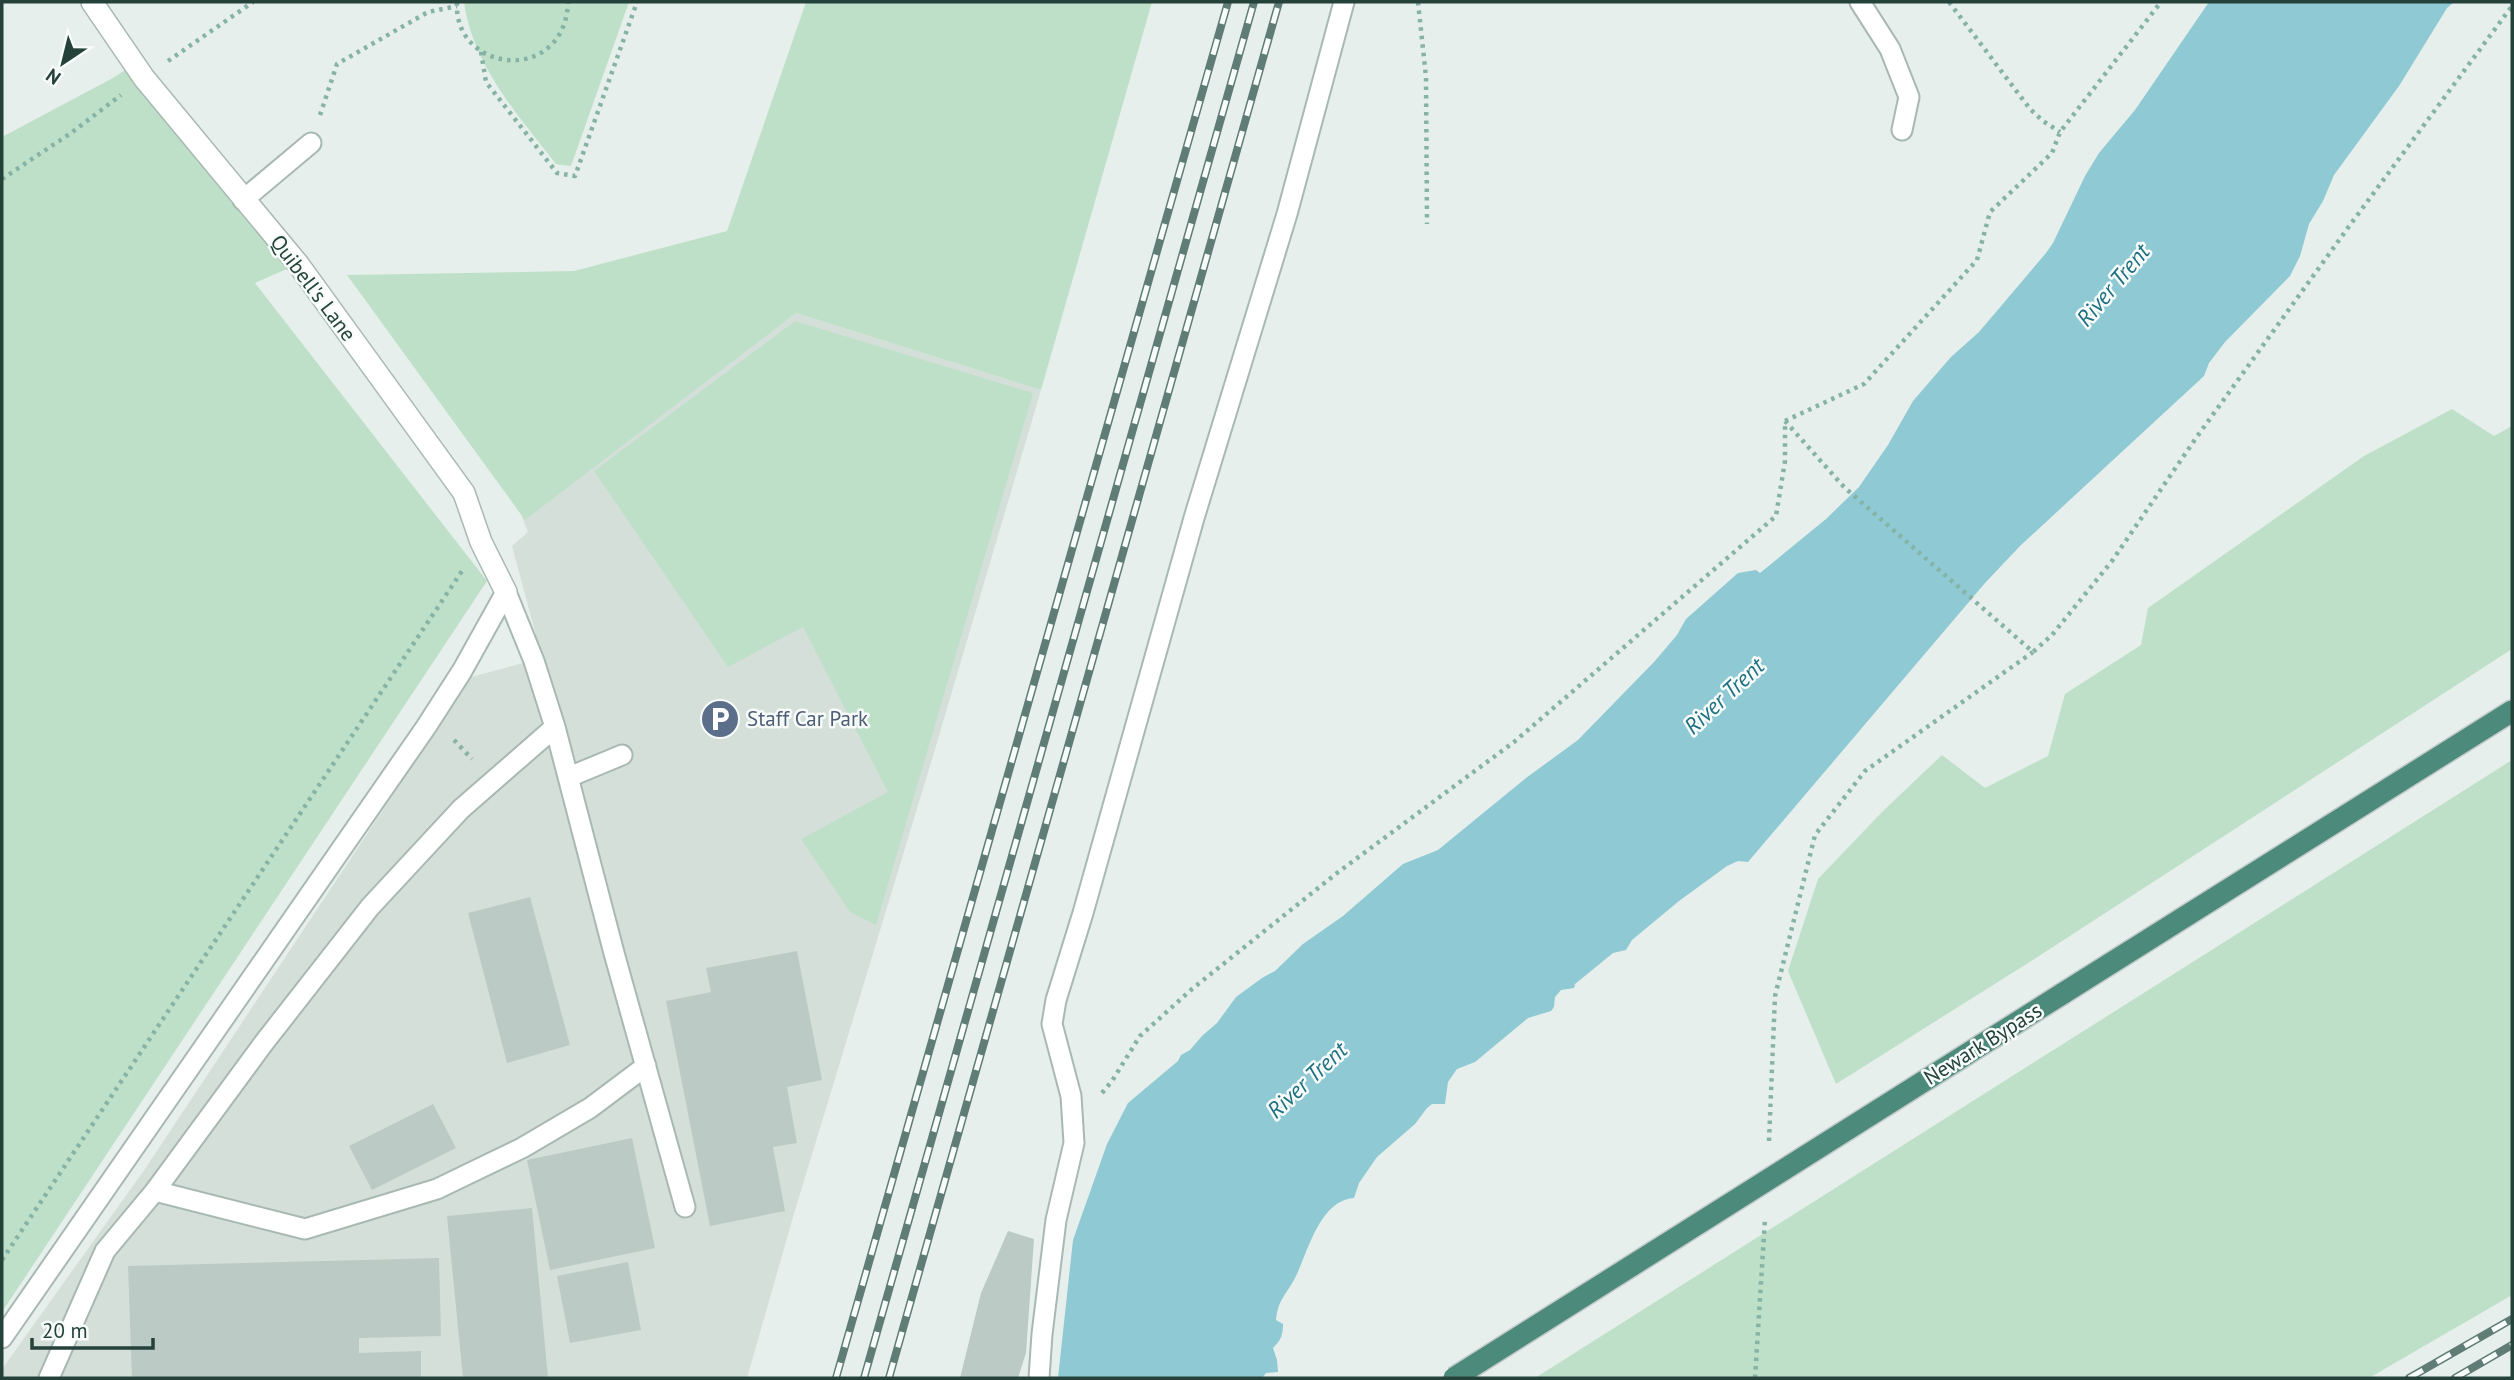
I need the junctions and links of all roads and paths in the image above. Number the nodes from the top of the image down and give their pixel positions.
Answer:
1 (92, 2) edge
2 (253, 2) edge
3 (568, 2) edge
4 (637, 2) edge
5 (1344, 2) edge
6 (1418, 2) edge
7 (1860, 2) edge
8 (1949, 2) edge
9 (2161, 2) edge
10 (457, 4) edge
11 (2512, 6) edge
12 (481, 52) junction
13 (144, 78) junction
14 (1902, 130) dead end
15 (2060, 132) junction
16 (311, 143) joint
17 (2, 179) edge
18 (243, 200) junction
19 (1427, 224) dead end
20 (1785, 421) junction
21 (481, 542) junction
22 (506, 592) junction
23 (2033, 652) junction
24 (2512, 711) edge
25 (555, 727) junction
26 (450, 735) dead end
27 (622, 755) dead end
28 (569, 777) junction
29 (493, 781) junction
30 (646, 1066) junction
31 (1073, 1126) junction
32 (1769, 1151) dead end
33 (155, 1191) junction
34 (685, 1207) dead end
35 (1766, 1217) dead end
36 (2, 1260) edge
37 (2, 1338) edge
38 (49, 1378) edge
39 (1039, 1378) edge
40 (1454, 1378) edge
41 (1755, 1378) edge

1 - 13 street, Quibell's Lane
2 - 13 path
3 - 12 path
4 - 12 path
5 - 31 lane
6 - 19 path
7 - 14 lane
8 - 15 path
9 - 15 path
10 - 12 path
10 - 16 path
11 - 23 path
13 - 17 path
13 - 18 street, Quibell's Lane
15 - 20 path
16 - 18 lane
18 - 21 street, Quibell's Lane
20 - 23 path
20 - 31 path
21 - 22 street, Quibell's Lane
21 - 36 path
22 - 25 lane
22 - 37 lane
23 - 32 path
24 - 40 highway, Newark Bypass, bridge
25 - 28 lane
25 - 29 lane
26 - 29 path
27 - 28 lane
28 - 30 lane
29 - 33 lane
30 - 33 lane
30 - 34 lane
31 - 39 lane
33 - 38 lane
35 - 41 path

